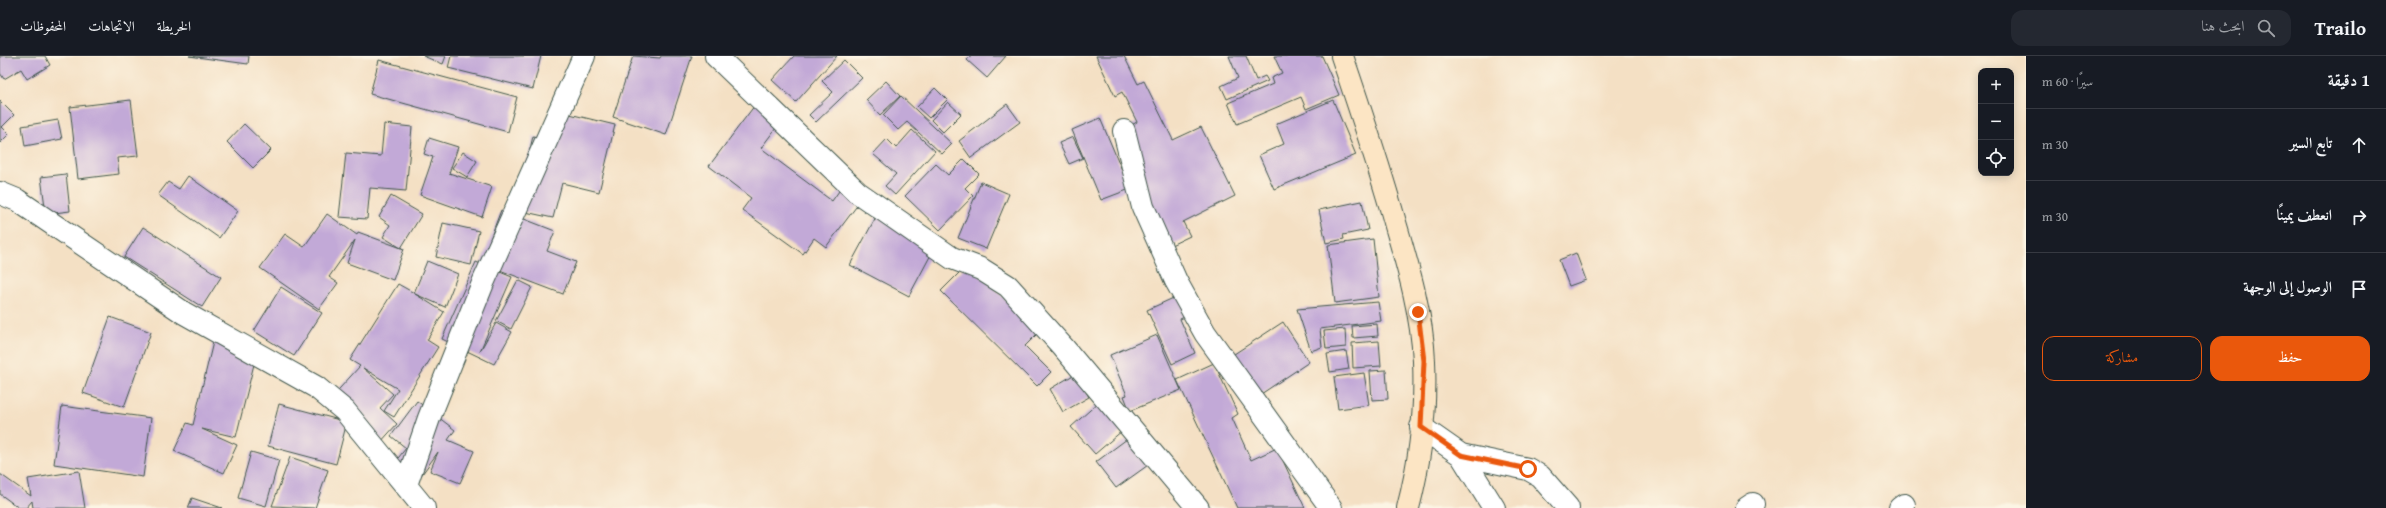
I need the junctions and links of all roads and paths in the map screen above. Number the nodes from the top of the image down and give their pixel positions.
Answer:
1 (584, 56) edge
2 (716, 56) edge
3 (1342, 56) edge
4 (1124, 131) dead end
5 (0, 193) edge
6 (1421, 427) junction
7 (1461, 455) junction
8 (406, 486) junction
9 (424, 508) edge
10 (1198, 508) edge
11 (1331, 508) edge
12 (1408, 508) edge
13 (1494, 508) edge
14 (1568, 508) edge

1 - 8 street
2 - 10 street
3 - 6 main road
4 - 11 street
5 - 8 street
6 - 7 street
6 - 12 main road
7 - 13 street
7 - 14 street
8 - 9 street

